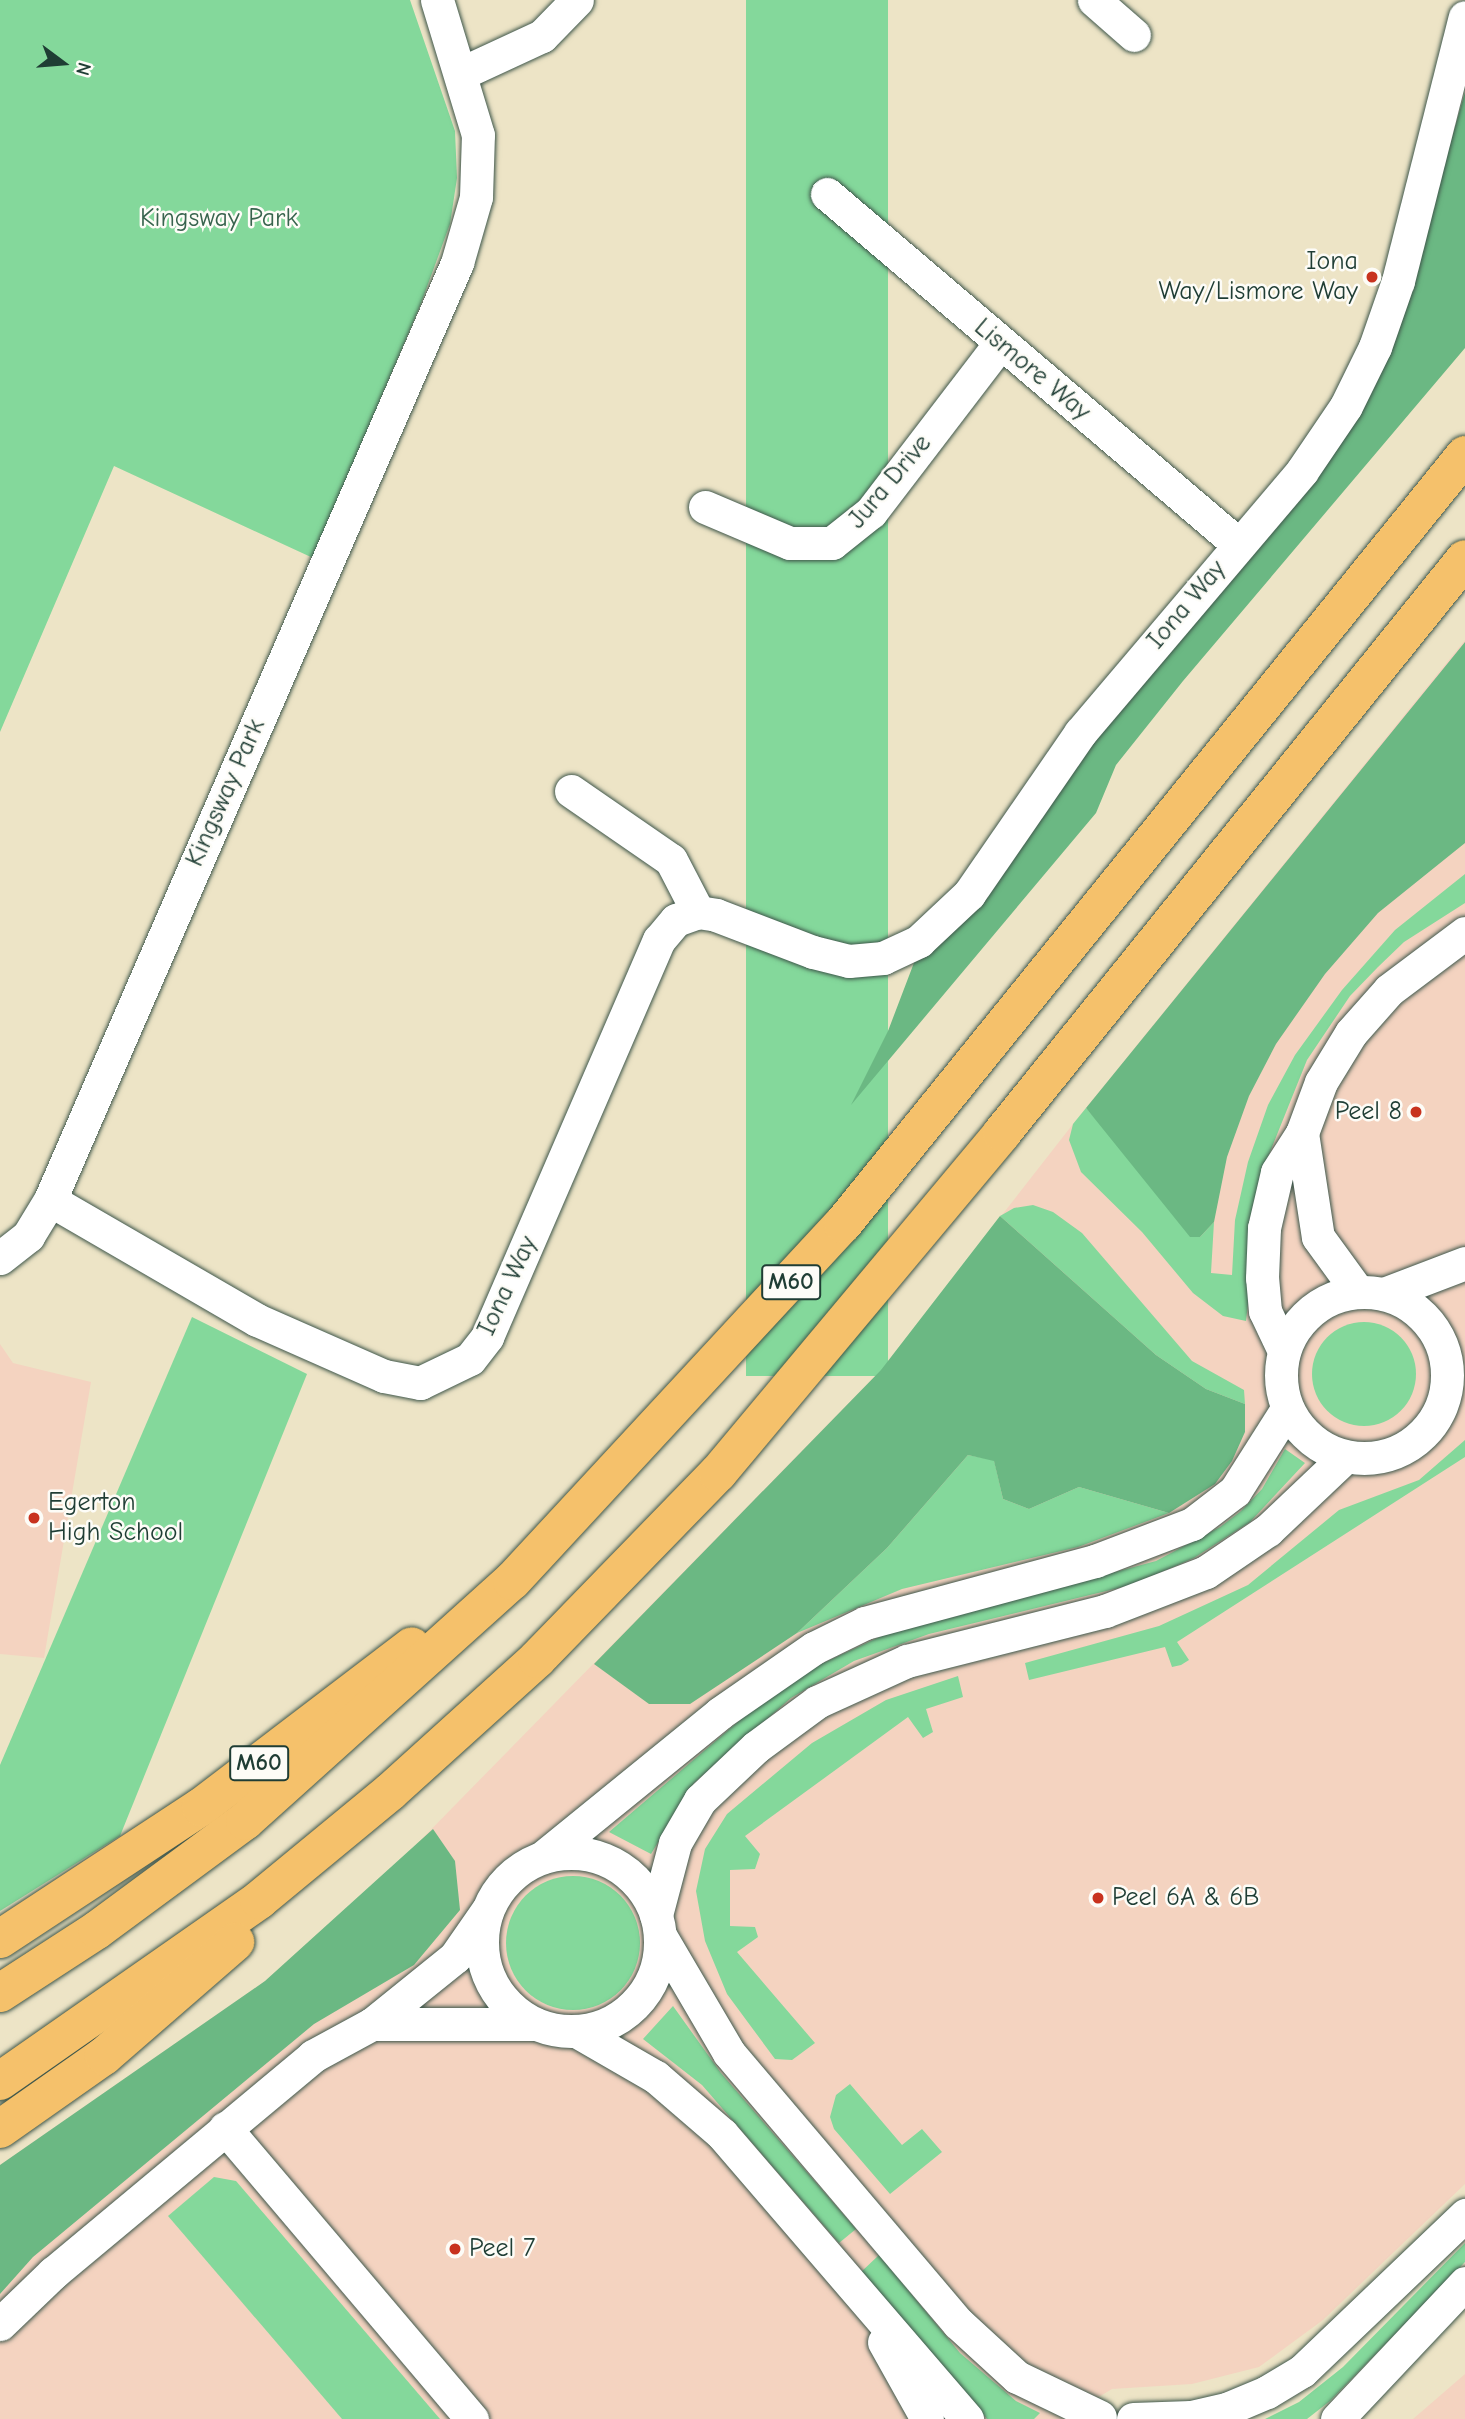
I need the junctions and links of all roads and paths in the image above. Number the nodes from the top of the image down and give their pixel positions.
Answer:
1 (437, 0) edge
2 (577, 0) edge
3 (1094, 0) edge
4 (1465, 17) edge
5 (1134, 35) dead end
6 (462, 73) junction
7 (827, 194) dead end
8 (1000, 343) junction
9 (1465, 455) edge
10 (705, 508) dead end
11 (1238, 544) junction
12 (1465, 559) edge
13 (572, 790) dead end
14 (698, 912) junction
15 (1465, 933) edge
16 (1302, 1133) junction
17 (50, 1200) junction
18 (0, 1258) edge
19 (1465, 1263) edge
20 (1371, 1293) junction
21 (1465, 1330) edge
22 (1284, 1351) junction
23 (1447, 1363) junction
24 (1287, 1409) junction
25 (1345, 1458) junction
26 (512, 1581) junction
27 (390, 1792) junction
28 (543, 1857) junction
29 (487, 1911) junction
30 (659, 1926) junction
31 (0, 1939) edge
32 (0, 1993) edge
33 (372, 2024) junction
34 (535, 2024) junction
35 (578, 2032) junction
36 (0, 2081) edge
37 (225, 2128) junction
38 (0, 2129) edge
39 (1465, 2215) edge
40 (1465, 2283) edge
41 (852, 2290) junction
42 (0, 2324) edge
43 (472, 2419) edge
44 (927, 2419) edge
45 (967, 2419) edge
46 (1115, 2419) edge
47 (1337, 2419) edge

1 - 6 street, Kingsway Park
2 - 6 street
3 - 5 street
4 - 11 street, Iona Way
6 - 17 street, Kingsway Park
7 - 8 street, Lismore Way
8 - 10 street, Jura Drive
8 - 11 street, Lismore Way
9 - 26 highway, M60
11 - 14 street, Iona Way
12 - 27 highway, M60
13 - 14 street
14 - 17 street, Iona Way
15 - 16 street
16 - 20 street
16 - 22 street
17 - 18 street, Kingsway Park
19 - 20 street
20 - 22 street
20 - 23 street
21 - 23 street
22 - 24 street
23 - 25 street
24 - 25 street
24 - 28 street
25 - 30 street
26 - 31 highway, M60
26 - 32 highway, M60
27 - 36 highway, M60
27 - 38 highway, M60
28 - 29 street
28 - 30 street
29 - 33 street
29 - 34 street
30 - 35 street
30 - 46 street
33 - 34 street
33 - 37 street
34 - 35 street
35 - 41 street
37 - 42 street
37 - 43 street
39 - 46 street
40 - 47 street
41 - 44 street
41 - 45 street

